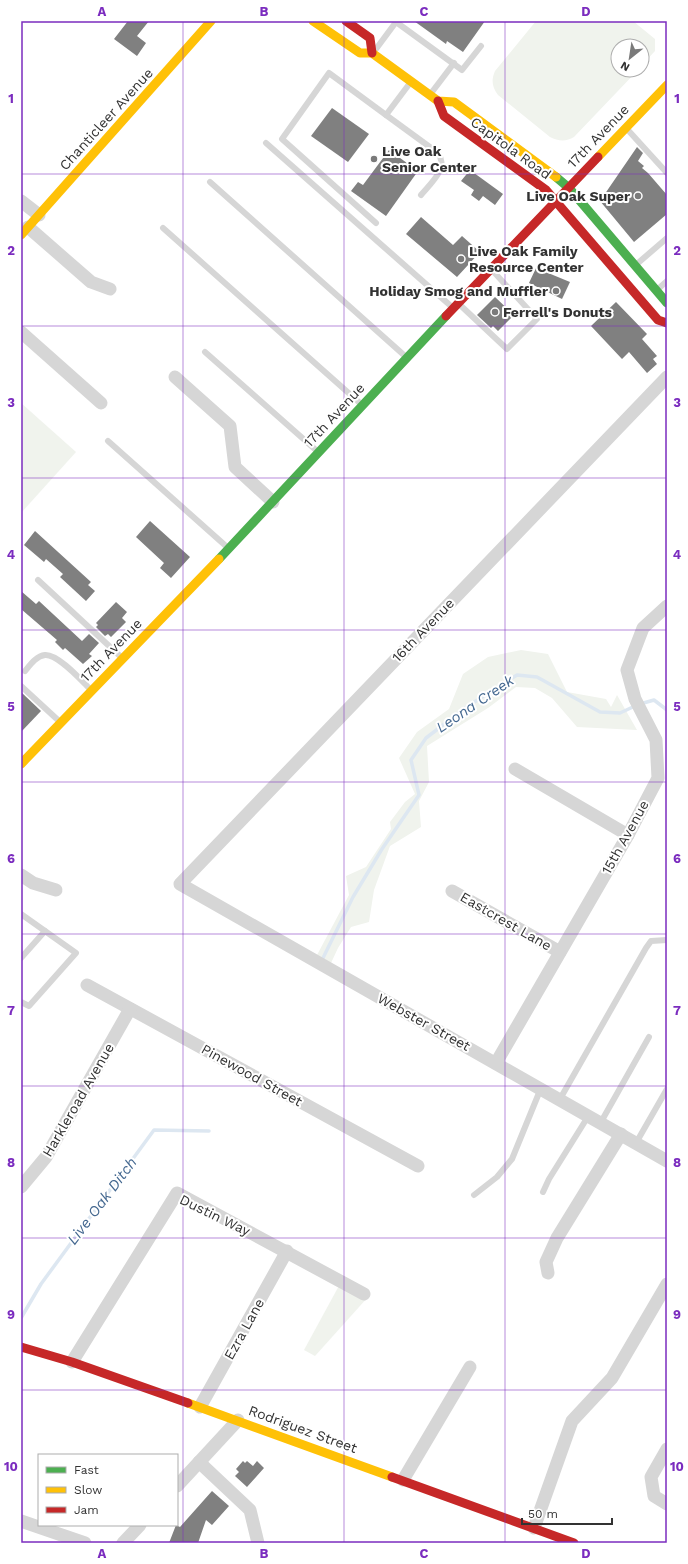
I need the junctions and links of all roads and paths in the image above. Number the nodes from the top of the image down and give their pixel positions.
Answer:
1 (211, 21) edge
2 (313, 21) edge
3 (346, 21) edge
4 (481, 46) dead end
5 (372, 54) junction
6 (454, 63) junction
7 (411, 82) junction
8 (667, 85) edge
9 (430, 95) junction
10 (438, 101) junction
11 (386, 115) junction
12 (626, 128) junction
13 (266, 143) dead end
14 (667, 173) edge
15 (210, 182) dead end
16 (569, 188) junction
17 (421, 195) dead end
18 (21, 201) edge
19 (556, 202) junction
20 (39, 216) junction
21 (376, 223) dead end
22 (164, 228) dead end
23 (25, 231) edge
24 (667, 238) edge
25 (635, 266) junction
26 (491, 269) junction
27 (667, 281) edge
28 (110, 289) dead end
29 (656, 290) junction
30 (667, 303) edge
31 (456, 306) junction
32 (667, 323) edge
33 (21, 332) edge
34 (205, 352) dead end
35 (406, 357) junction
36 (175, 377) dead end
37 (667, 377) edge
38 (101, 403) dead end
39 (362, 405) junction
40 (108, 441) dead end
41 (318, 452) junction
42 (273, 502) junction
43 (228, 548) junction
44 (38, 580) dead end
45 (667, 606) edge
46 (122, 658) junction
47 (25, 671) dead end
48 (21, 686) edge
49 (92, 690) junction
50 (60, 722) junction
51 (21, 764) edge
52 (515, 769) dead end
53 (628, 835) junction
54 (21, 875) edge
55 (180, 884) joint
56 (56, 890) dead end
57 (452, 891) dead end
58 (21, 914) edge
59 (45, 931) junction
60 (667, 940) edge
61 (560, 952) junction
62 (21, 958) edge
63 (87, 985) dead end
64 (21, 1002) edge
65 (130, 1009) junction
66 (649, 1036) dead end
67 (496, 1062) junction
68 (541, 1088) junction
69 (667, 1089) edge
70 (560, 1099) junction
71 (589, 1115) junction
72 (601, 1122) junction
73 (621, 1134) junction
74 (636, 1142) junction
75 (667, 1161) edge
76 (418, 1166) dead end
77 (21, 1187) edge
78 (543, 1192) dead end
79 (474, 1195) dead end
80 (287, 1252) junction
81 (548, 1273) dead end
82 (667, 1284) edge
83 (364, 1294) dead end
84 (21, 1348) edge
85 (72, 1362) junction
86 (470, 1368) dead end
87 (200, 1407) junction
88 (238, 1420) junction
89 (667, 1449) edge
90 (199, 1462) junction
91 (403, 1480) junction
92 (178, 1485) edge
93 (667, 1504) edge
94 (21, 1521) edge
95 (139, 1526) edge
96 (534, 1528) junction
97 (85, 1543) edge
98 (123, 1543) edge
99 (258, 1543) edge
100 (574, 1543) edge

1 - 20 main road, Chanticleer Avenue
2 - 5 main road, Capitola Road
3 - 5 main road
4 - 6 lane
5 - 6 lane
5 - 7 main road, Capitola Road
6 - 9 lane
7 - 9 main road, Capitola Road
7 - 11 lane
8 - 12 main road, 17th Avenue
9 - 10 main road, Capitola Road
10 - 16 main road, Capitola Road
10 - 19 main road, Capitola Road
11 - 17 lane
11 - 21 lane
12 - 14 lane
12 - 16 main road, 17th Avenue
13 - 31 lane
15 - 35 lane
16 - 19 main road, 17th Avenue
16 - 25 main road, Capitola Road
18 - 20 street
19 - 26 main road, 17th Avenue
19 - 32 main road, Capitola Road
20 - 23 main road, Chanticleer Avenue
22 - 39 lane
23 - 28 street
24 - 25 lane
25 - 29 main road, Capitola Road
26 - 31 main road, 17th Avenue
26 - 31 lane
27 - 29 lane
29 - 30 main road, Capitola Road
31 - 35 main road, 17th Avenue
33 - 38 street
34 - 41 lane
35 - 39 main road, 17th Avenue
36 - 42 street
37 - 55 street, 16th Avenue
39 - 41 main road, 17th Avenue
40 - 43 lane
41 - 42 main road, 17th Avenue
42 - 43 main road, 17th Avenue
43 - 46 main road, 17th Avenue
44 - 46 lane
45 - 53 street, 15th Avenue
46 - 49 main road, 17th Avenue
47 - 49 lane
48 - 50 lane
49 - 50 main road, 17th Avenue
50 - 51 main road, 17th Avenue
52 - 53 street
53 - 61 street, 15th Avenue
54 - 56 street
55 - 67 street, Webster Street
57 - 61 street, Eastcrest Lane
58 - 59 lane
59 - 62 lane
59 - 64 lane
60 - 70 lane
61 - 67 street, 15th Avenue
63 - 65 street, Pinewood Street
65 - 76 street, Pinewood Street
65 - 77 street, Harkleroad Avenue
66 - 72 lane
67 - 68 street, Webster Street
68 - 70 street, Webster Street
68 - 79 lane
69 - 74 lane
70 - 71 street, Webster Street
71 - 72 street, Webster Street
71 - 78 lane
72 - 73 street, Webster Street
73 - 74 street, Webster Street
73 - 81 street
74 - 75 street, Webster Street
80 - 83 street, Dustin Way
80 - 85 street, Dustin Way
80 - 87 street, Ezra Lane
82 - 96 street
84 - 85 main road, Rodriguez Street
85 - 87 main road, Rodriguez Street
86 - 91 street
87 - 88 main road, Rodriguez Street
88 - 90 street
88 - 91 main road, Rodriguez Street
89 - 93 street
90 - 92 street
90 - 99 street
91 - 96 main road, Rodriguez Street
94 - 97 street
95 - 98 street
96 - 100 main road, Rodriguez Street

